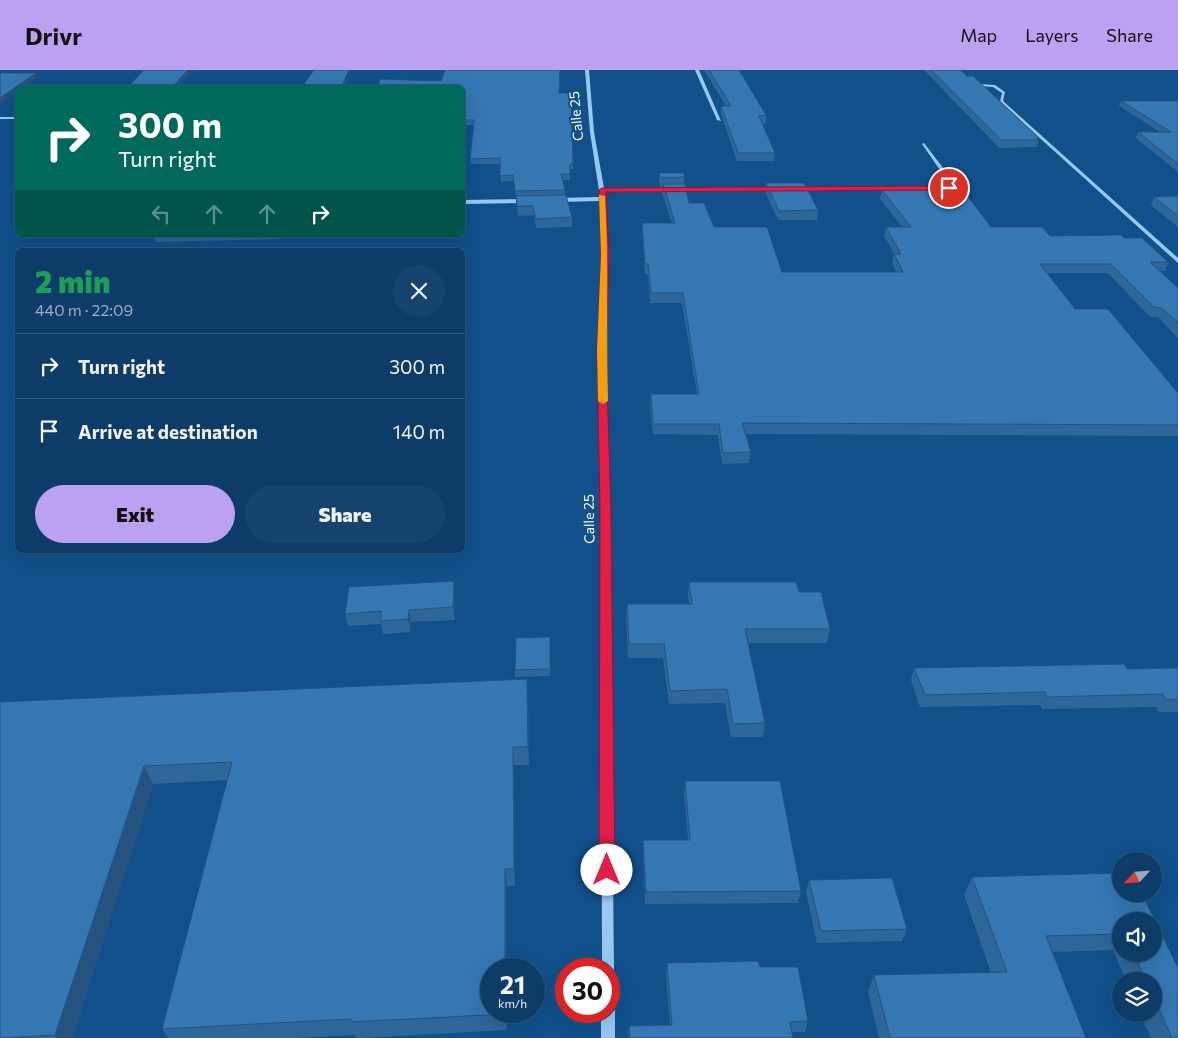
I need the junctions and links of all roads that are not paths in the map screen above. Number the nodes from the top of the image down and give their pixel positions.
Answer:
1 (587, 70) edge
2 (697, 70) edge
3 (980, 85) edge
4 (0, 118) edge
5 (15, 118) edge
6 (719, 120) edge
7 (924, 144) dead end
8 (780, 189) edge
9 (790, 189) edge
10 (602, 194) junction
11 (532, 200) edge
12 (552, 200) edge
13 (465, 202) edge
14 (1178, 261) edge
15 (608, 958) edge
16 (608, 1023) edge
17 (608, 1038) edge

1 - 10 street, Calle 25
2 - 6 street
3 - 14 street
4 - 5 street
7 - 9 street
8 - 10 street
10 - 12 street
10 - 15 street, Calle 25
11 - 13 street
16 - 17 street

